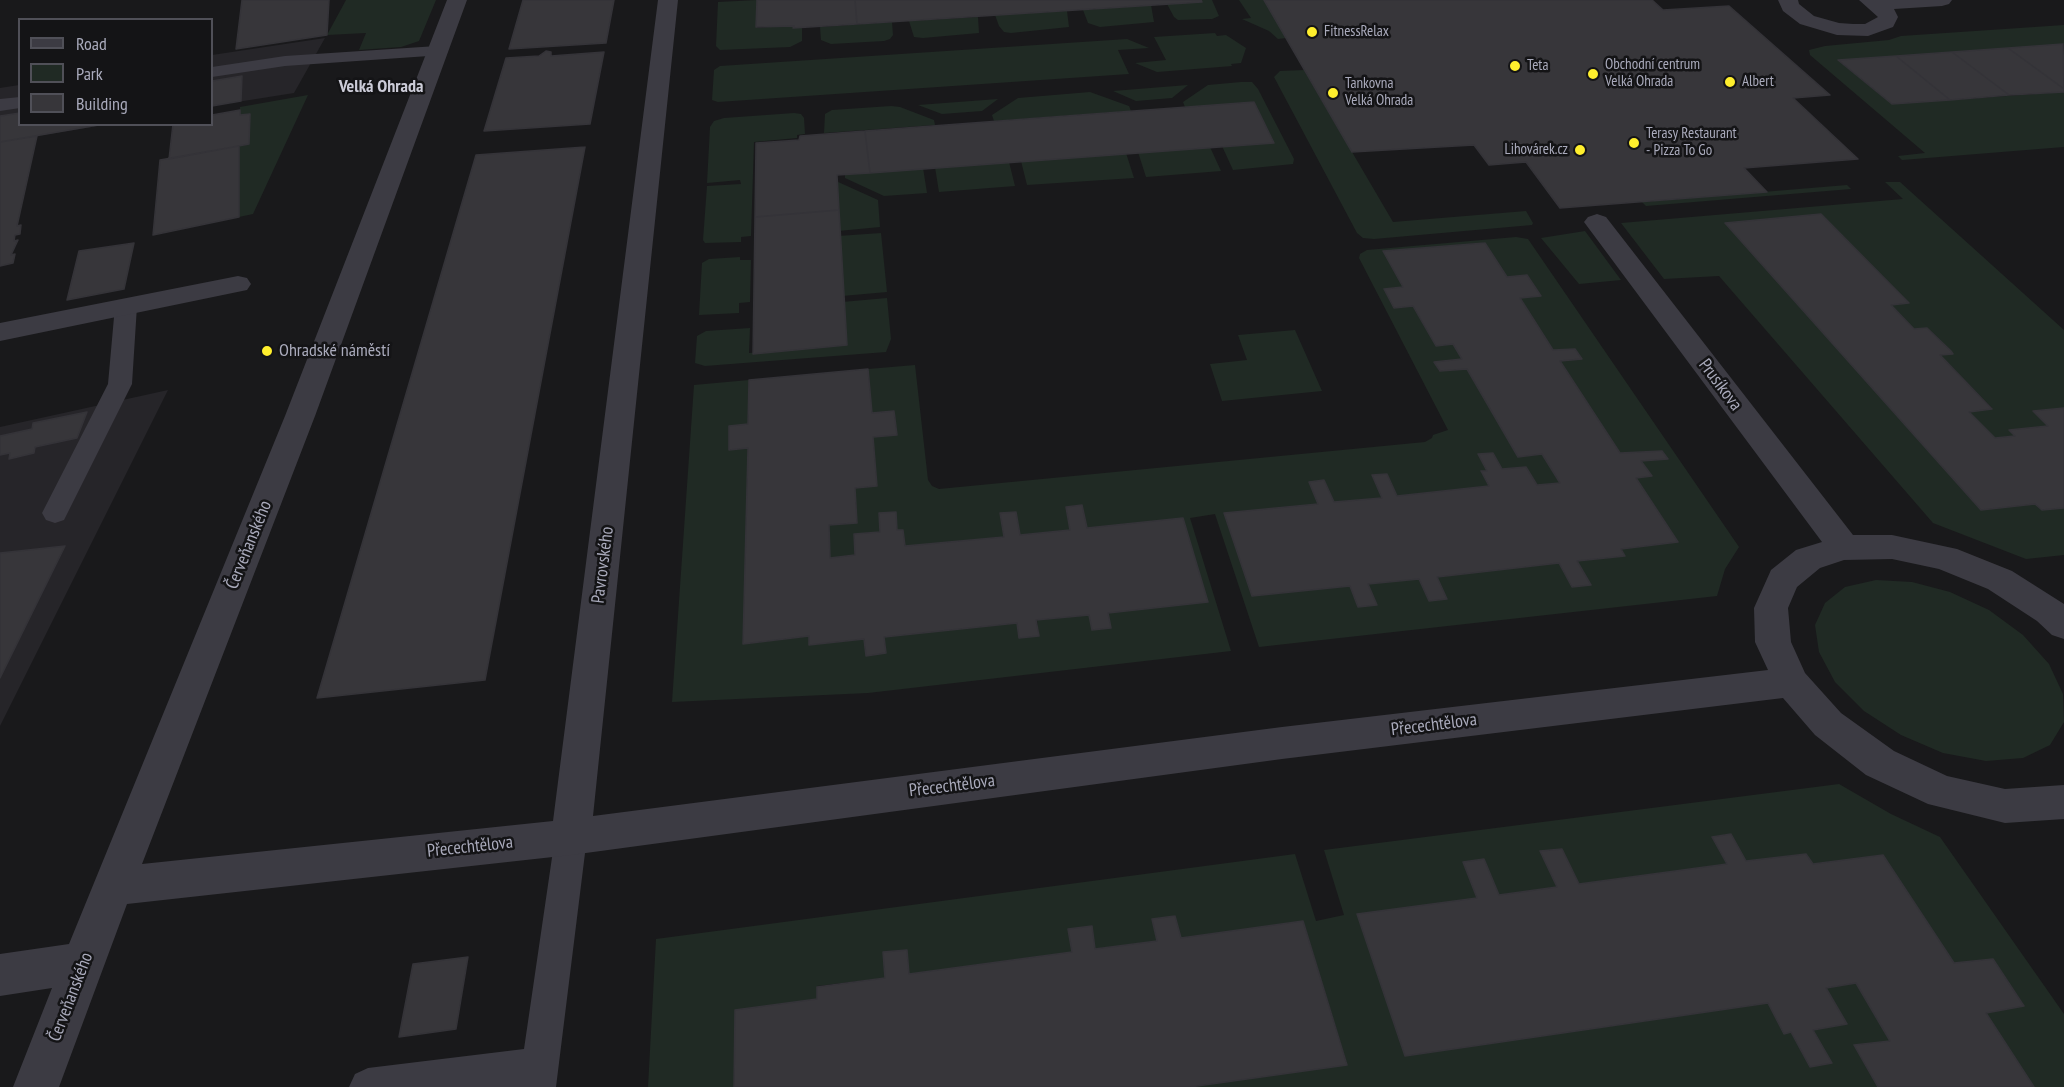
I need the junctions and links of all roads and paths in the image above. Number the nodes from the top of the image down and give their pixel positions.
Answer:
1 (456, 0) edge
2 (668, 0) edge
3 (1788, 0) edge
4 (1942, 0) edge
5 (1873, 2) edge
6 (438, 51) junction
7 (213, 72) edge
8 (18, 102) edge
9 (0, 105) edge
10 (1597, 222) dead end
11 (238, 284) dead end
12 (126, 306) junction
13 (0, 332) edge
14 (55, 513) dead end
15 (1844, 548) junction
16 (2064, 625) edge
17 (1791, 682) junction
18 (2063, 804) edge
19 (571, 837) junction
20 (112, 886) junction
21 (83, 963) junction
22 (0, 975) edge
23 (539, 1076) edge
24 (36, 1087) edge
25 (368, 1087) edge

1 - 6 street, Červeňanského
2 - 19 street, Pavrovského
3 - 5 street
4 - 5 street
6 - 7 lane
6 - 20 street, Červeňanského
8 - 9 lane
10 - 15 street, Prusíkova
11 - 12 street
12 - 13 street
12 - 14 lane
15 - 16 street
15 - 17 street
17 - 18 street
17 - 19 street, Přecechtělova
19 - 20 street, Přecechtělova
19 - 23 lane, Pavrovského
20 - 21 street, Červeňanského
21 - 22 street
21 - 24 street, Červeňanského
23 - 25 lane, Pavrovského

